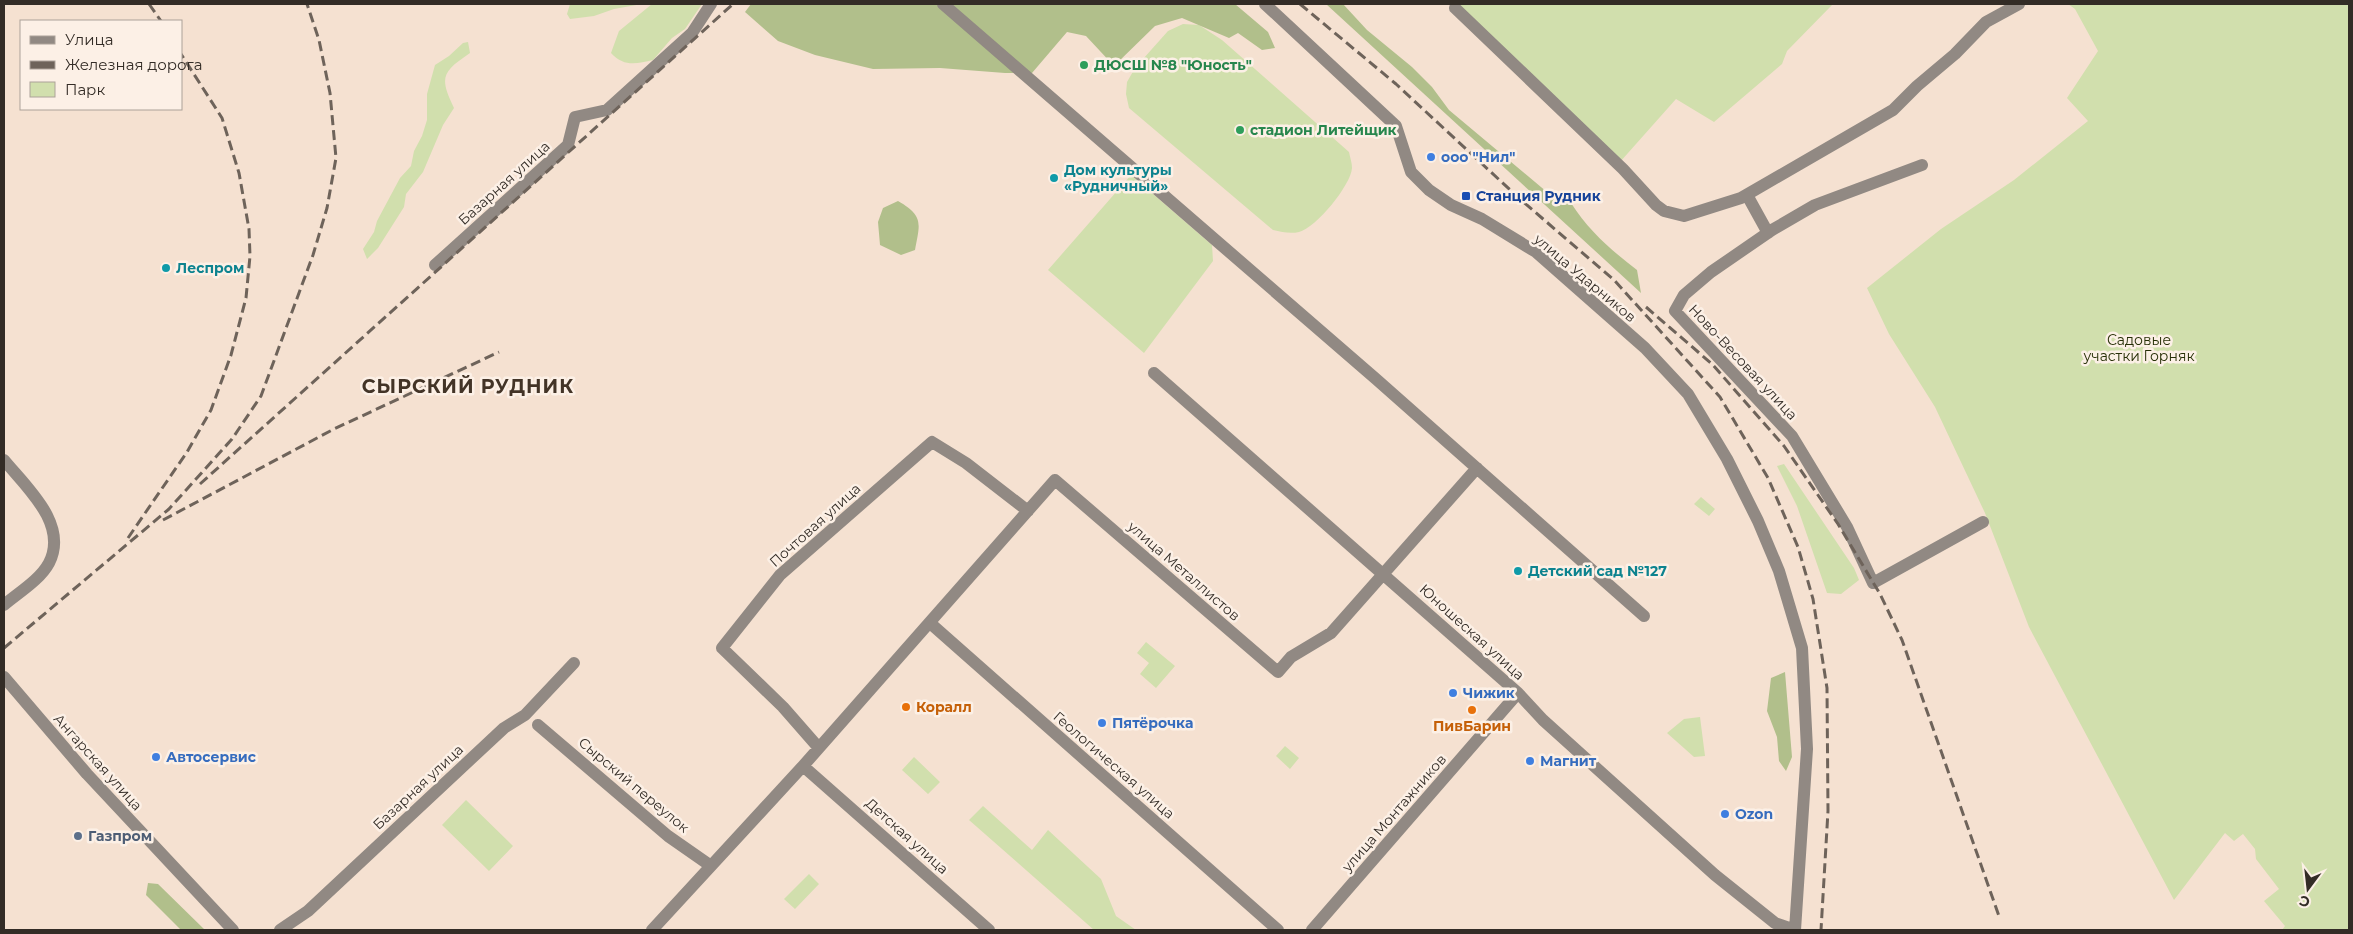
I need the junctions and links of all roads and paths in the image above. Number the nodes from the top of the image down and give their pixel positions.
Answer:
1 (711, 4) edge
2 (942, 4) edge
3 (1265, 4) edge
4 (2019, 4) edge
5 (1455, 5) edge
6 (1922, 165) dead end
7 (1747, 195) junction
8 (1768, 233) junction
9 (436, 265) dead end
10 (1154, 373) dead end
11 (4, 460) edge
12 (1477, 468) junction
13 (1028, 511) junction
14 (1983, 522) dead end
15 (1383, 574) junction
16 (4, 605) edge
17 (1644, 616) dead end
18 (1793, 616) joint
19 (930, 623) junction
20 (574, 664) dead end
21 (6, 686) edge
22 (1518, 693) junction
23 (538, 726) dead end
24 (818, 747) junction
25 (803, 766) junction
26 (711, 866) junction
27 (233, 930) edge
28 (280, 930) edge
29 (652, 930) edge
30 (989, 930) edge
31 (1278, 930) edge
32 (1312, 930) edge

1 - 9 street, Базарная улица
2 - 12 street
3 - 18 street, улица Ударников
4 - 7 street
5 - 7 street
6 - 8 street, Ново-Весовая улица
7 - 8 street
8 - 14 street, Ново-Весовая улица
10 - 15 street, Юношеская улица
11 - 16 street
12 - 15 street
12 - 17 street
13 - 15 street, улица Металлистов
13 - 19 street
13 - 24 street, Почтовая улица
15 - 22 street, Юношеская улица
18 - 22 street, Юношеская улица
19 - 24 street
19 - 31 street, Геологическая улица
20 - 28 street, Базарная улица
21 - 27 street, Ангарская улица
22 - 32 street, улица Монтажников
23 - 26 street, Сырский переулок
24 - 25 street
25 - 26 street
25 - 30 street, Детская улица
26 - 29 street

